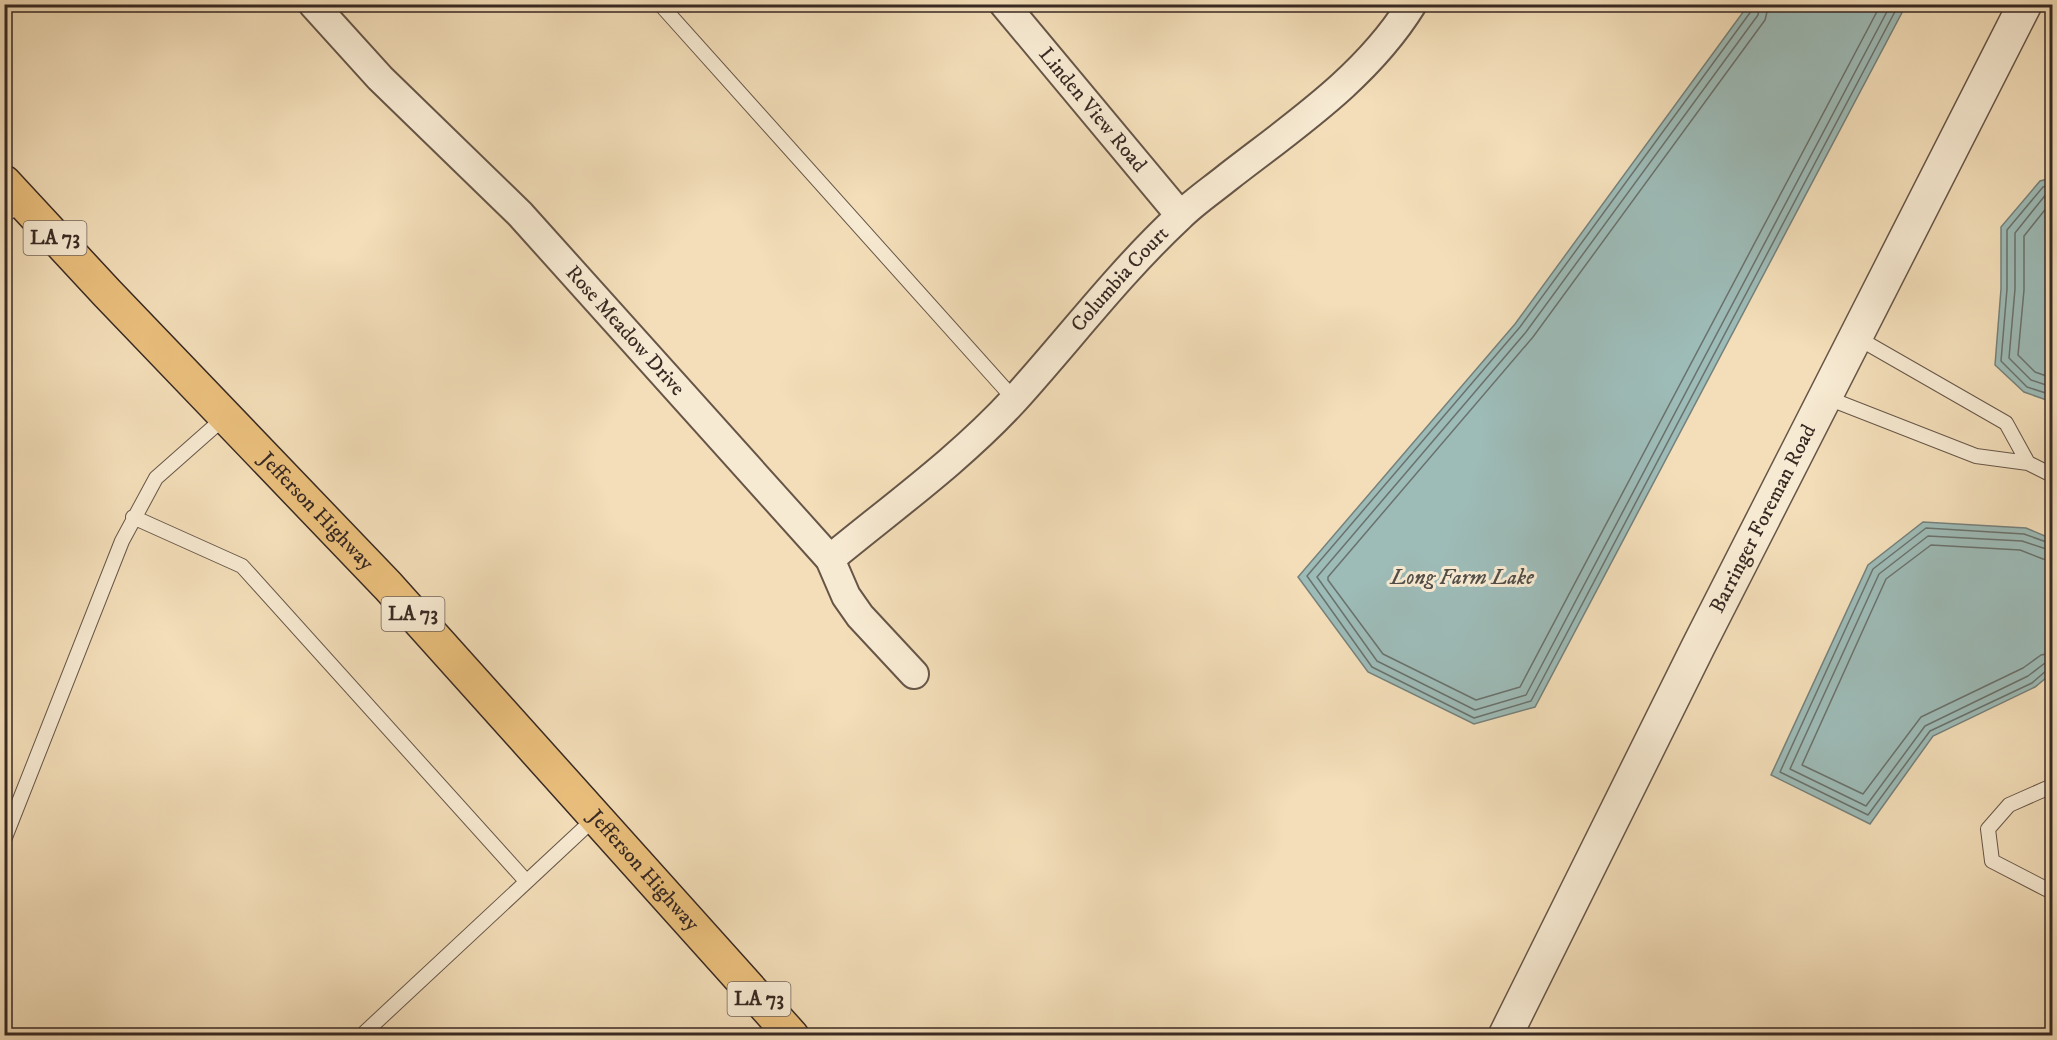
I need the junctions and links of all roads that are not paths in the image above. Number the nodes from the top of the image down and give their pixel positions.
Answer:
1 (313, 4) edge
2 (660, 4) edge
3 (1004, 4) edge
4 (1412, 4) edge
5 (2025, 4) edge
6 (10, 200) edge
7 (1180, 215) junction
8 (1856, 337) junction
9 (1826, 397) junction
10 (1014, 399) junction
11 (225, 417) junction
12 (2028, 463) junction
13 (2052, 475) edge
14 (133, 518) junction
15 (830, 559) junction
16 (914, 674) dead end
17 (2052, 786) edge
18 (596, 817) junction
19 (4, 840) edge
20 (526, 881) junction
21 (2052, 892) edge
22 (362, 1035) edge
23 (792, 1035) edge
24 (1505, 1035) edge

1 - 15 street, Rose Meadow Drive
2 - 10 lane
3 - 7 street, Linden View Road
4 - 7 street, Columbia Court
5 - 8 street, Barringer Foreman Road
6 - 11 main road, Jefferson Highway / LA 73
7 - 10 street, Columbia Court
8 - 9 street, Barringer Foreman Road
8 - 12 lane
9 - 12 lane
9 - 24 street, Barringer Foreman Road
10 - 15 street, Columbia Court
11 - 14 lane
11 - 18 main road, Jefferson Highway / LA 73
12 - 13 lane
14 - 19 lane
14 - 20 lane
15 - 16 street, Rose Meadow Drive
17 - 21 lane
18 - 20 lane
18 - 23 main road, Jefferson Highway / LA 73
20 - 22 lane

